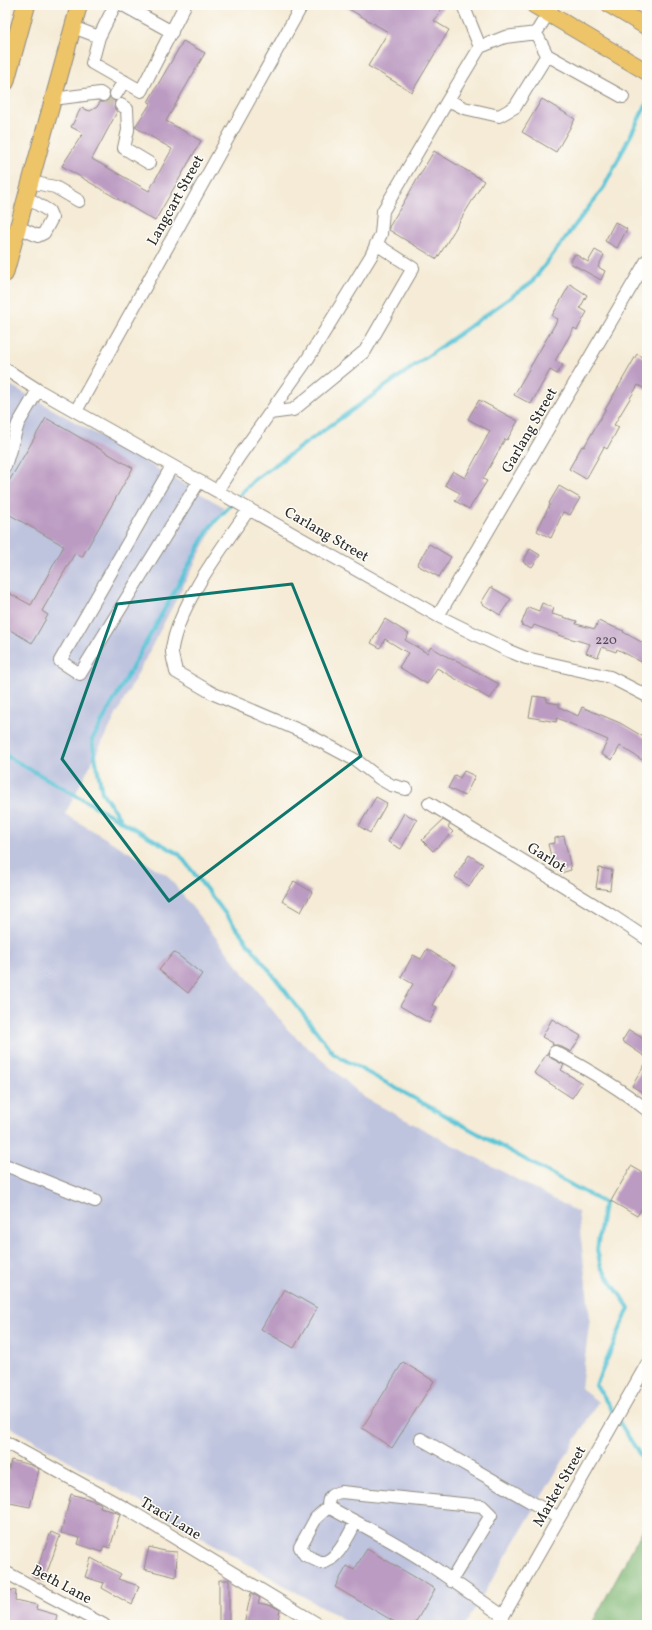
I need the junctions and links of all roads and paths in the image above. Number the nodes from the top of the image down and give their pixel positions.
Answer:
1 (26, 5) edge
2 (79, 5) edge
3 (115, 5) edge
4 (122, 5) edge
5 (185, 5) edge
6 (302, 5) edge
7 (463, 5) edge
8 (534, 5) edge
9 (610, 5) edge
10 (551, 9) edge
11 (647, 27) edge
12 (73, 28) junction
13 (172, 32) junction
14 (536, 34) junction
15 (99, 37) junction
16 (480, 47) junction
17 (547, 55) junction
18 (647, 72) edge
19 (124, 81) junction
20 (5, 82) edge
21 (104, 95) tunnel mouth
22 (623, 97) dead end
23 (53, 99) junction
24 (448, 100) junction
25 (149, 163) dead end
26 (28, 189) junction
27 (79, 201) dead end
28 (18, 228) junction
29 (376, 244) junction
30 (647, 260) edge
31 (5, 274) edge
32 (5, 369) edge
33 (38, 390) junction
34 (76, 411) junction
35 (270, 413) junction
36 (5, 466) edge
37 (172, 466) junction
38 (199, 480) junction
39 (217, 492) junction
40 (249, 509) junction
41 (438, 616) junction
42 (647, 696) edge
43 (406, 789) dead end
44 (429, 803) dead end
45 (647, 939) edge
46 (555, 1052) dead end
47 (647, 1110) edge
48 (5, 1165) edge
49 (95, 1201) dead end
50 (647, 1364) edge
51 (421, 1439) dead end
52 (5, 1442) edge
53 (328, 1508) junction
54 (559, 1518) junction
55 (356, 1522) junction
56 (5, 1572) edge
57 (451, 1581) junction
58 (501, 1621) edge
59 (104, 1625) edge
60 (319, 1625) edge

1 - 20 highway
2 - 12 main road
3 - 15 street
4 - 13 street
5 - 13 street
6 - 34 street, Langcart Street
7 - 16 street
8 - 10 main road
9 - 11 main road
10 - 14 street
10 - 18 main road
12 - 15 street
12 - 23 main road
13 - 19 street
14 - 16 street
14 - 17 street
15 - 19 street
16 - 24 street
17 - 22 street
17 - 24 street
19 - 25 street
21 - 23 street
23 - 26 main road
24 - 29 street
26 - 27 street
26 - 28 main road
26 - 28 street
28 - 31 main road
29 - 35 street
29 - 35 street
30 - 41 street, Garlang Street
32 - 33 street, Carlang Street
33 - 34 street, Carlang Street
33 - 36 street
34 - 37 street, Carlang Street
35 - 39 street
37 - 38 street, Carlang Street
37 - 38 street
38 - 39 street, Carlang Street
39 - 40 street, Carlang Street
40 - 41 street, Carlang Street
40 - 43 street
41 - 42 street, Carlang Street
44 - 45 street, Garlot
46 - 47 street
48 - 49 street
50 - 54 street, Market Street
51 - 54 street
52 - 60 street, Traci Lane
53 - 55 street
53 - 55 street
53 - 57 street
54 - 58 street, Market Street
55 - 57 street
56 - 59 street, Beth Lane
57 - 58 street

